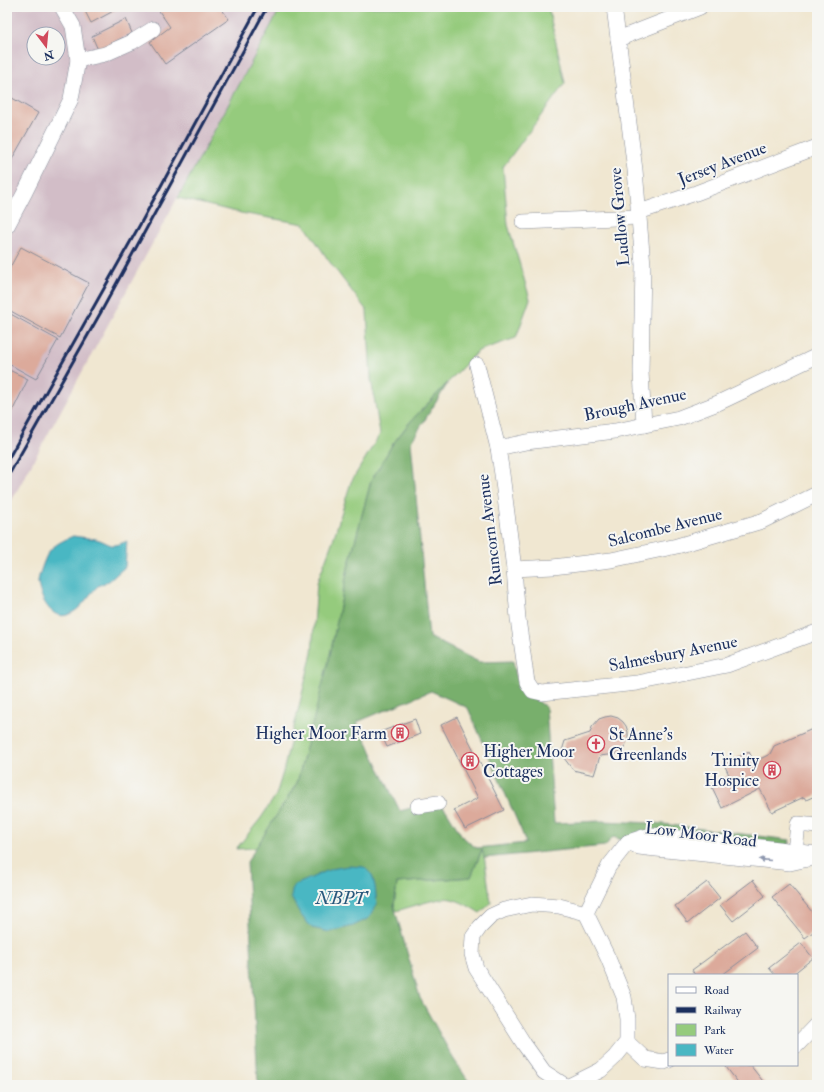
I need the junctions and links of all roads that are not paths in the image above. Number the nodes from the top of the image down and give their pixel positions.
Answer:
1 (62, 7) edge
2 (614, 7) edge
3 (700, 7) edge
4 (153, 29) dead end
5 (618, 39) junction
6 (78, 60) junction
7 (817, 147) edge
8 (639, 214) junction
9 (523, 223) dead end
10 (7, 226) edge
11 (817, 356) edge
12 (477, 365) dead end
13 (644, 425) junction
14 (498, 448) junction
15 (817, 494) edge
16 (514, 569) junction
17 (817, 632) edge
18 (534, 691) joint
19 (438, 803) dead end
20 (418, 806) dead end
21 (817, 826) edge
22 (794, 856) junction
23 (817, 856) edge
24 (586, 913) junction
25 (817, 1024) edge
26 (627, 1042) junction
27 (798, 1044) edge
28 (668, 1060) edge
29 (564, 1085) edge
30 (570, 1085) edge

1 - 6 street
2 - 5 street, Ludlow Grove
3 - 5 street
4 - 6 street
5 - 8 street, Ludlow Grove
6 - 10 street
7 - 8 street, Jersey Avenue
8 - 9 street, Jersey Avenue
8 - 13 street, Ludlow Grove
11 - 13 street, Brough Avenue
12 - 14 street, Runcorn Avenue
13 - 14 street, Brough Avenue
14 - 16 street, Runcorn Avenue
15 - 16 street, Salcombe Avenue
16 - 18 street, Runcorn Avenue
17 - 18 street, Salmesbury Avenue
19 - 20 street
21 - 22 street
22 - 23 street, Low Moor Road
22 - 24 street, Low Moor Road
24 - 26 street
24 - 29 street
25 - 27 street
26 - 28 street
26 - 30 street

